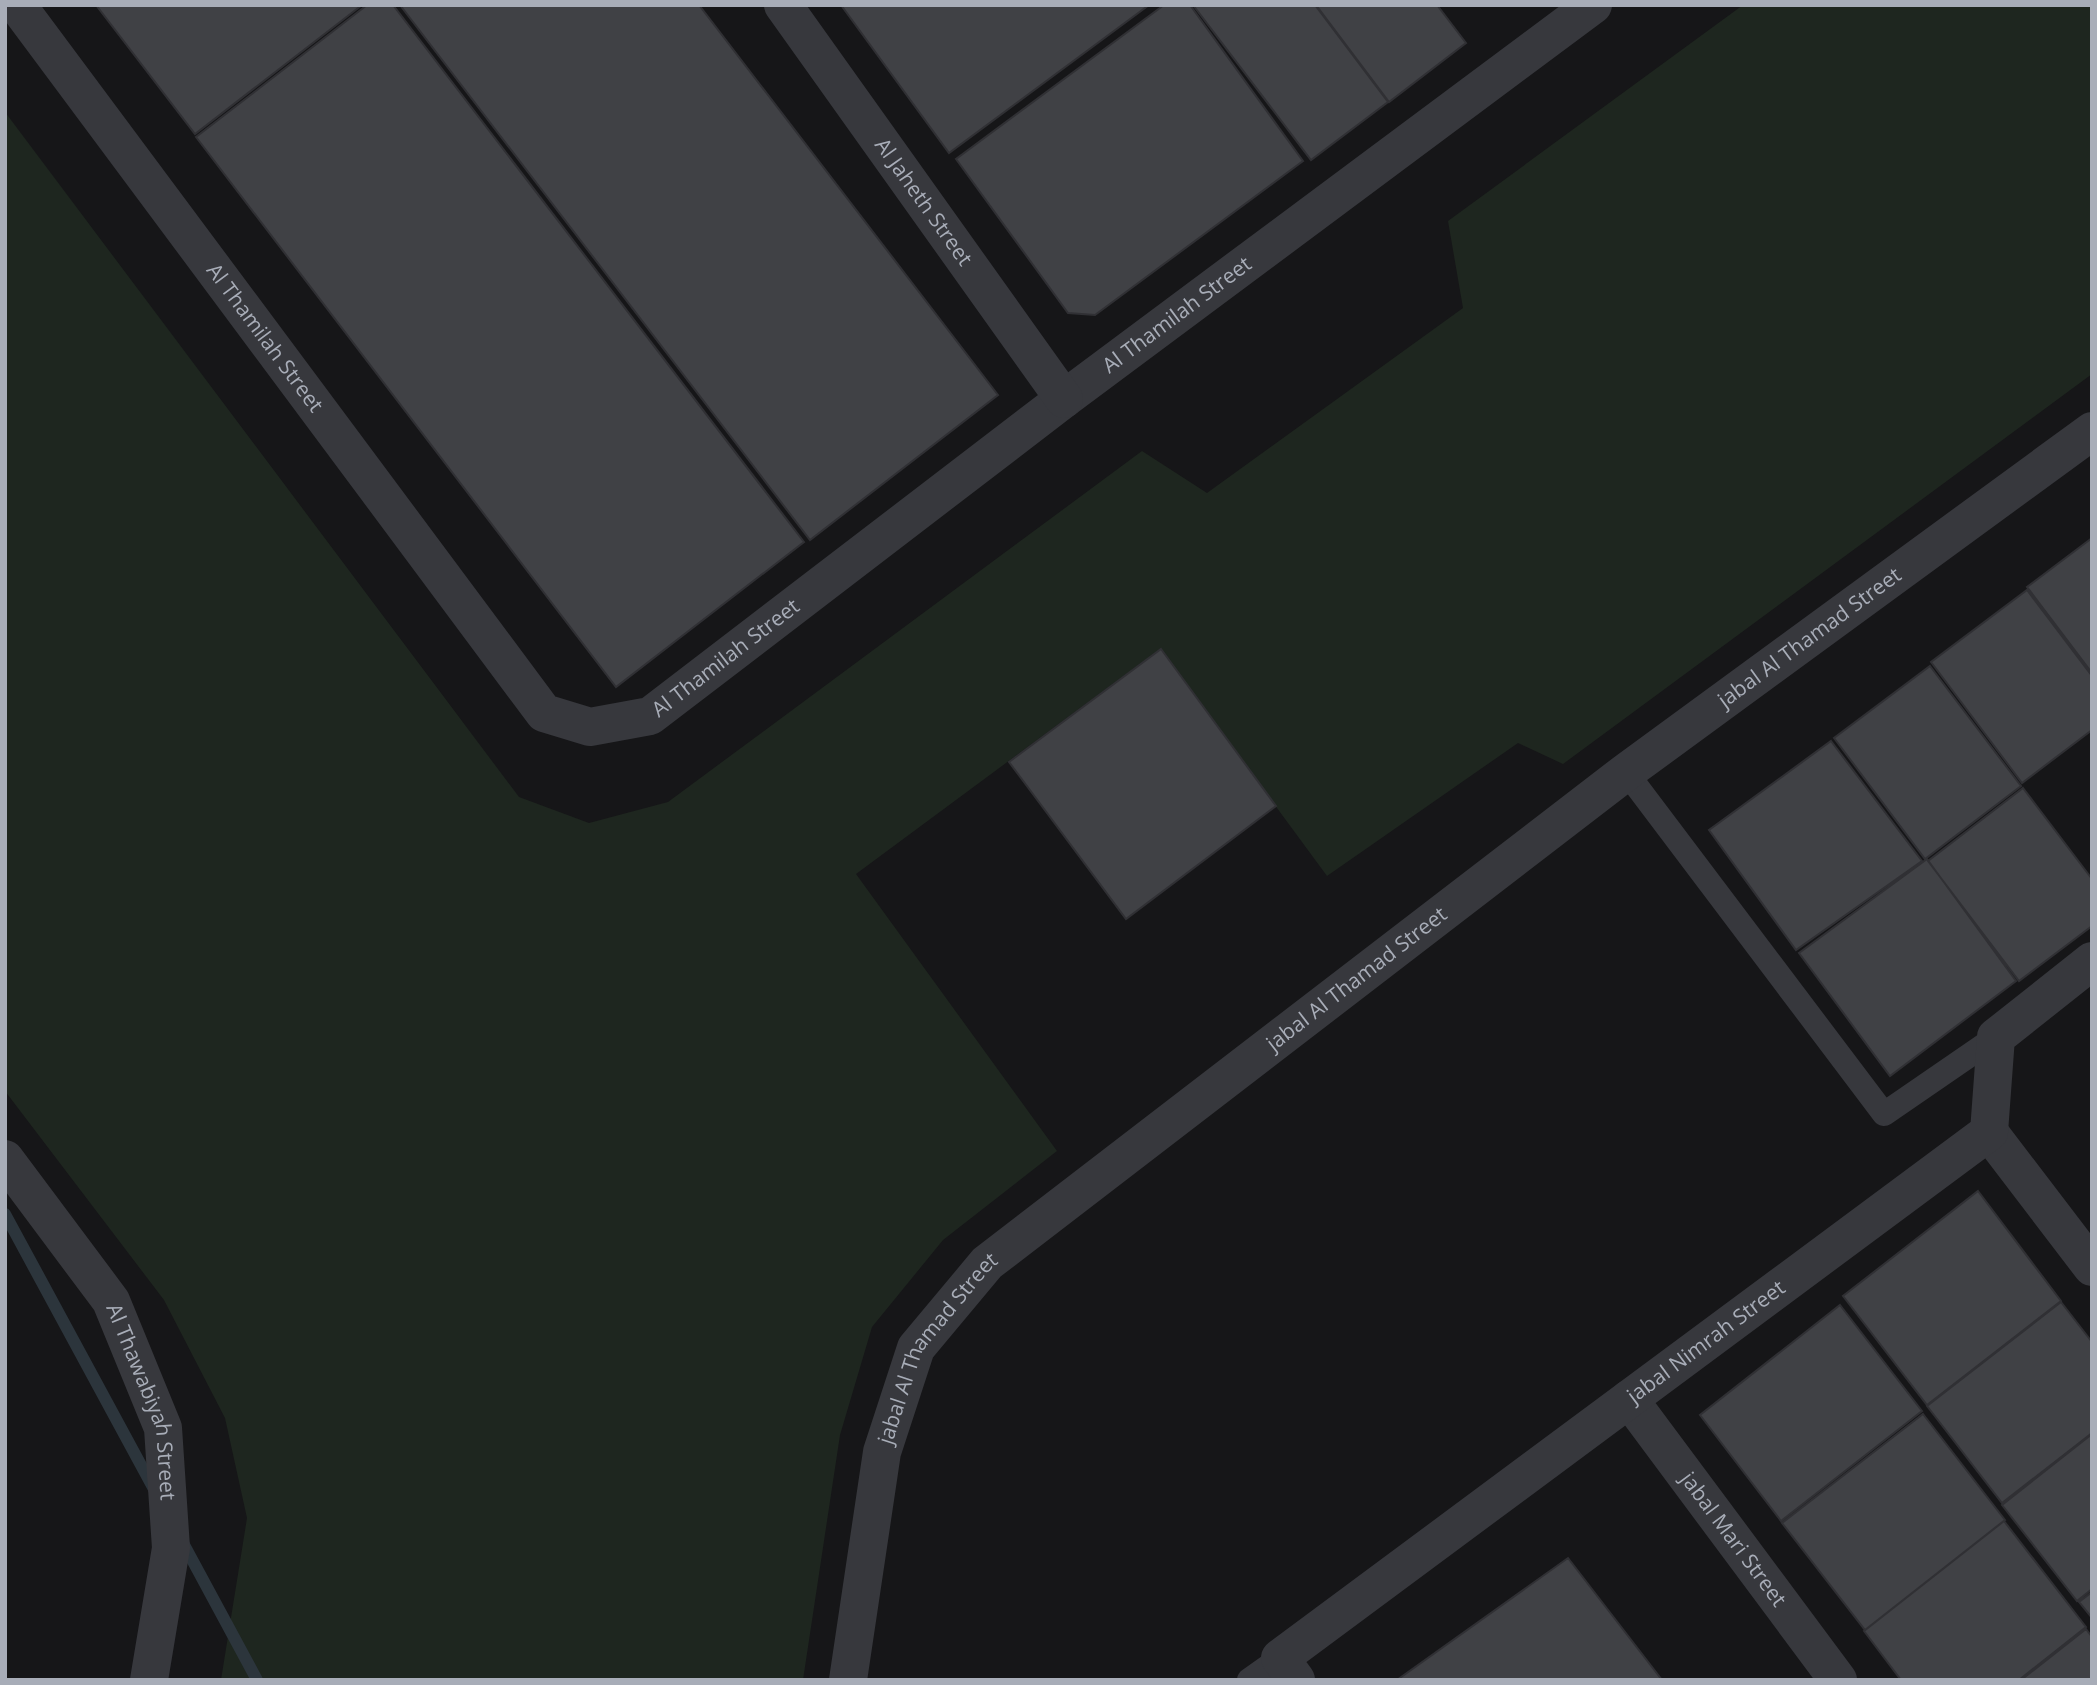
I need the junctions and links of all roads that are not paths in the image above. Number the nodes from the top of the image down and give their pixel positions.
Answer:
1 (17, 5) edge
2 (783, 5) edge
3 (1593, 5) edge
4 (1064, 399) junction
5 (2092, 430) edge
6 (1626, 772) junction
7 (2092, 961) edge
8 (1996, 1037) junction
9 (1989, 1132) junction
10 (5, 1159) edge
11 (2092, 1267) edge
12 (1629, 1399) junction
13 (1288, 1669) edge
14 (149, 1680) edge
15 (848, 1680) edge
16 (1249, 1680) edge
17 (1838, 1680) edge

1 - 4 street, Al Thamilah Street
2 - 4 street, Al Jaheth Street
3 - 4 street, Al Thamilah Street
5 - 6 street, jabal Al Thamad Street
6 - 8 lane
6 - 15 street, jabal Al Thamad Street
7 - 8 street
8 - 9 street
9 - 11 street
9 - 12 street, jabal Nimrah Street
10 - 14 street, Al Thawabiyah Street
12 - 13 street, jabal Nimrah Street
12 - 17 street, jabal Mari Street
13 - 16 lane, jabal Nimrah Street

